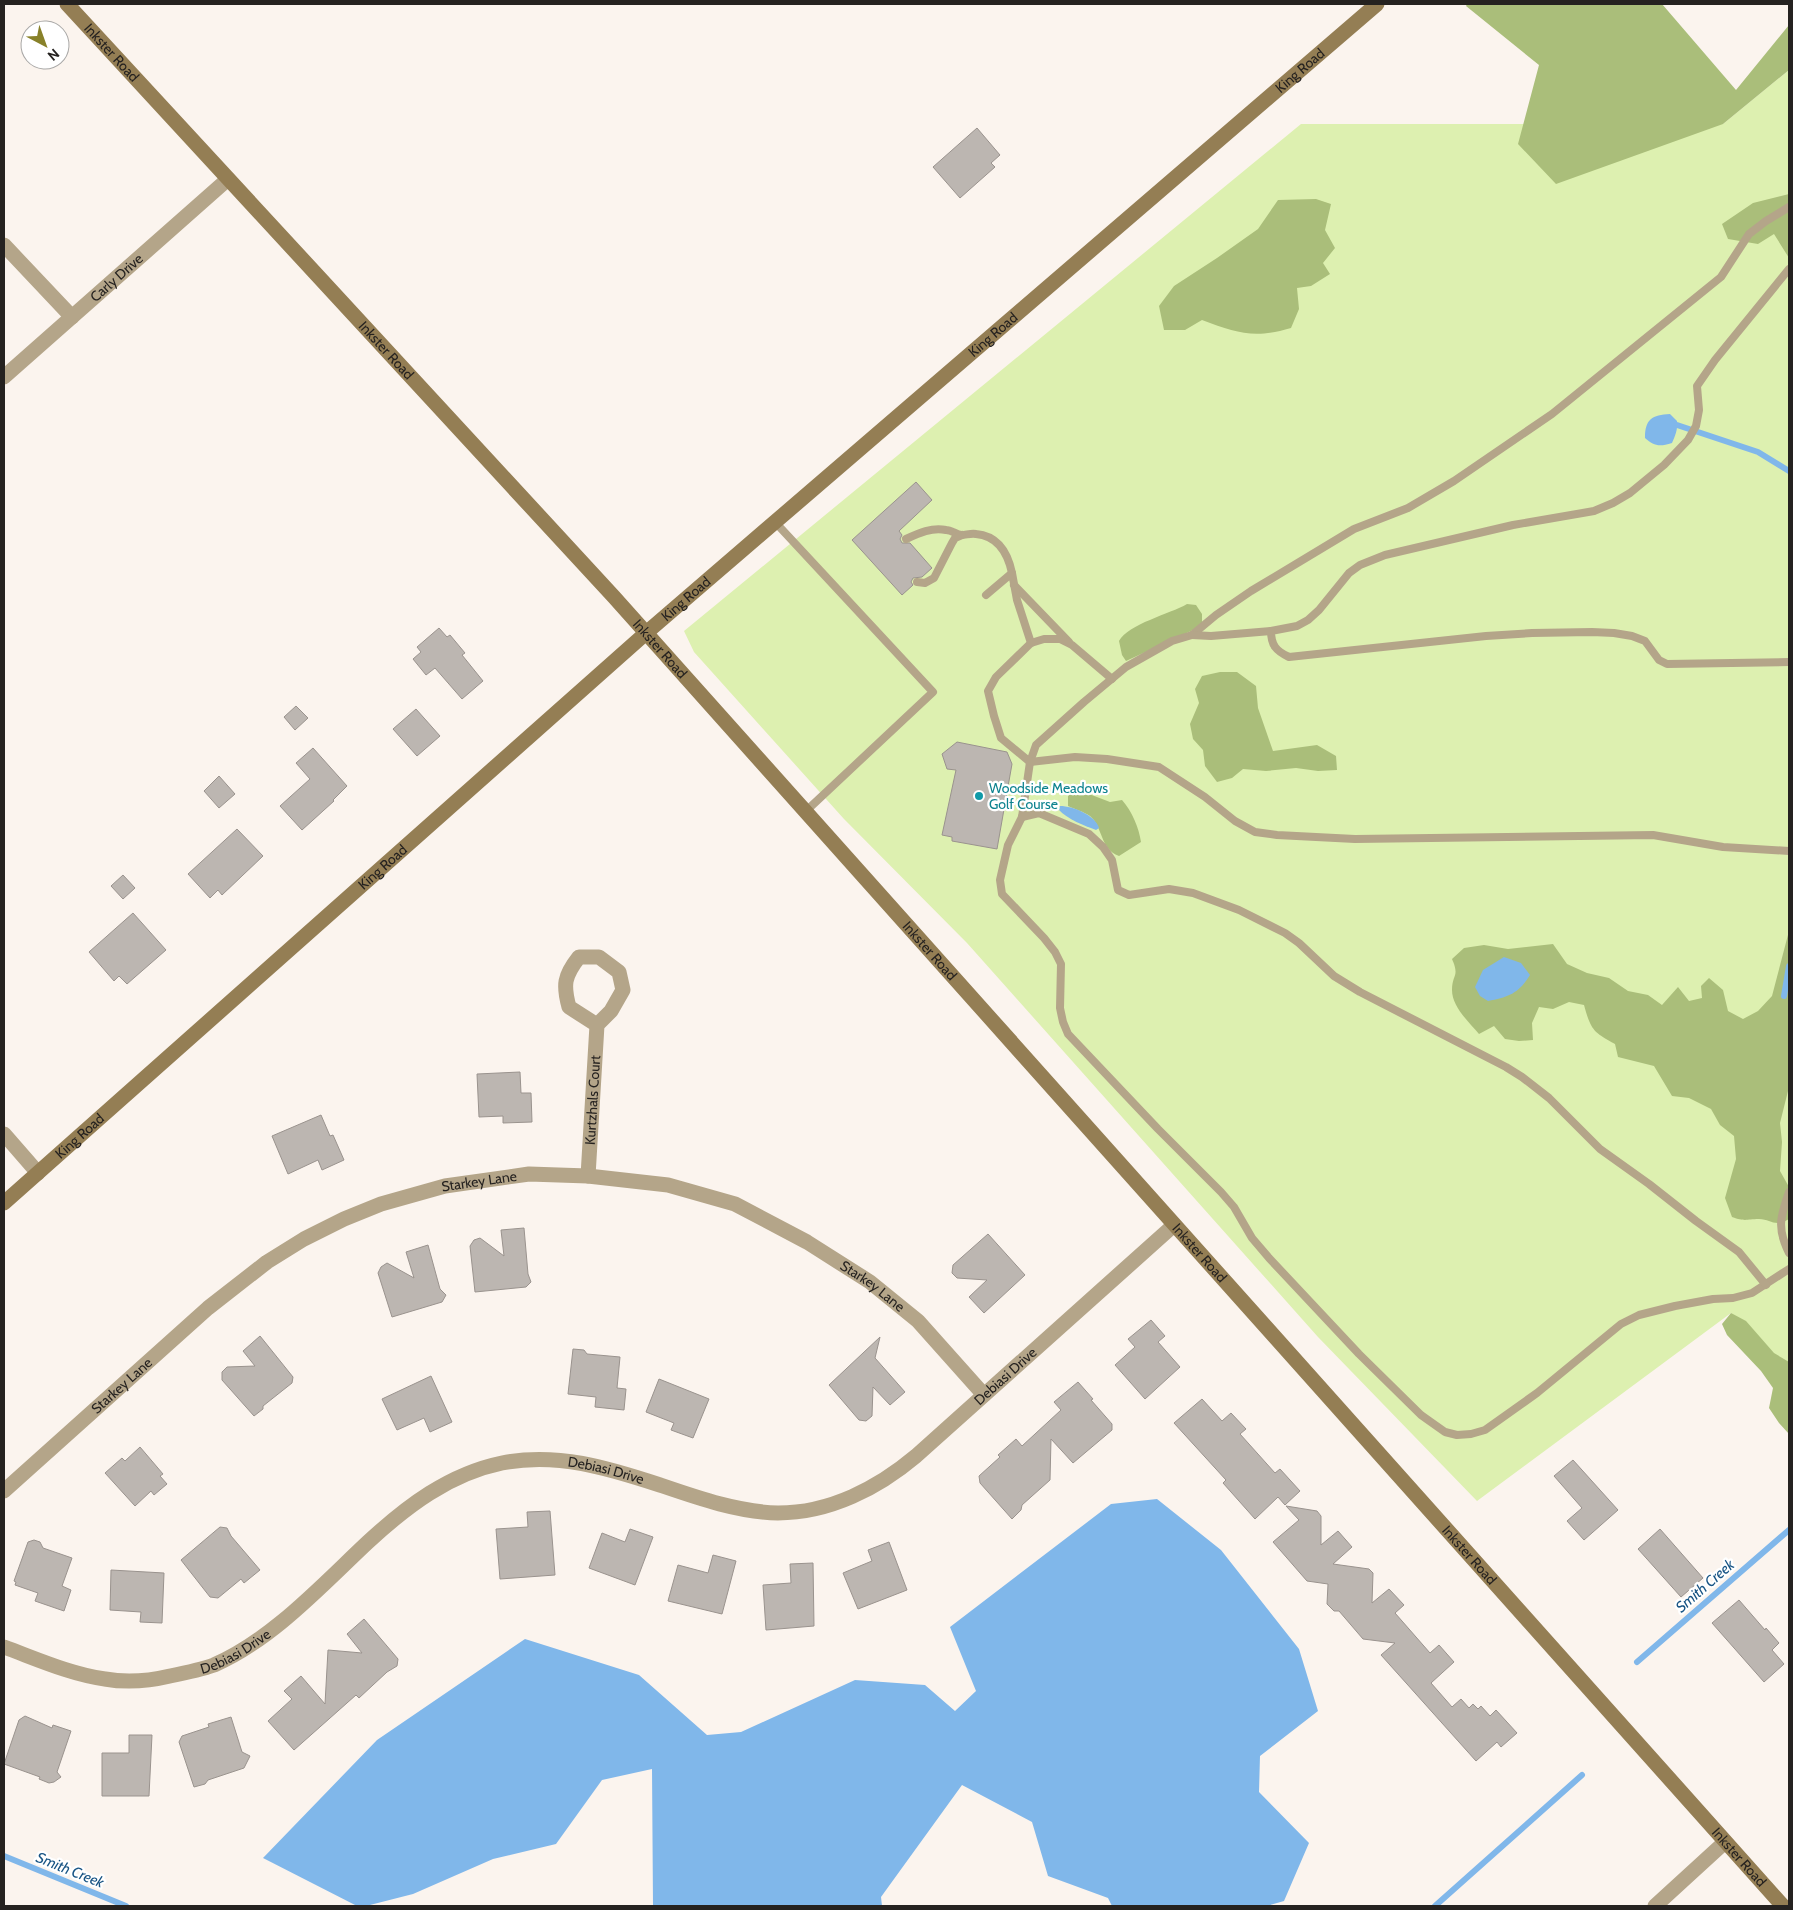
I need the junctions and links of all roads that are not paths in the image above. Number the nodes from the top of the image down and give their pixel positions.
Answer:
1 (67, 4) edge
2 (1377, 4) edge
3 (228, 179) junction
4 (1789, 207) edge
5 (4, 245) edge
6 (1789, 269) edge
7 (72, 316) junction
8 (4, 377) edge
9 (775, 522) junction
10 (962, 535) junction
11 (906, 539) dead end
12 (1012, 573) junction
13 (917, 582) dead end
14 (1013, 584) junction
15 (986, 595) dead end
16 (1270, 631) junction
17 (646, 633) junction
18 (1192, 635) junction
19 (1031, 643) junction
20 (1072, 645) junction
21 (1789, 662) edge
22 (1112, 679) junction
23 (1030, 762) junction
24 (805, 812) junction
25 (1022, 817) junction
26 (1786, 851) edge
27 (598, 1025) junction
28 (4, 1134) edge
29 (38, 1173) junction
30 (588, 1176) junction
31 (1789, 1192) edge
32 (4, 1204) edge
33 (1174, 1225) junction
34 (1789, 1253) edge
35 (1789, 1269) edge
36 (1766, 1285) junction
37 (984, 1395) junction
38 (4, 1491) edge
39 (4, 1647) edge
40 (1725, 1842) junction
41 (1655, 1906) edge
42 (1783, 1906) edge

1 - 3 street, Inkster Road
2 - 9 street, King Road
3 - 7 street, Carly Drive
3 - 17 street, Inkster Road
4 - 18 lane
5 - 7 street
6 - 16 lane
7 - 8 street, Carly Drive
9 - 17 street, King Road
9 - 24 lane
10 - 11 lane
10 - 12 lane
10 - 13 lane
12 - 14 lane
12 - 15 lane
14 - 19 lane
14 - 20 lane
16 - 18 lane
16 - 21 lane
17 - 24 street, Inkster Road
17 - 29 street, King Road
18 - 22 lane
19 - 20 lane
19 - 23 lane
20 - 22 lane
22 - 23 lane
23 - 25 lane
23 - 26 lane
24 - 33 street, Inkster Road
25 - 36 lane
25 - 36 lane
27 - 27 street
27 - 30 street, Kurtzhals Court
28 - 29 street
29 - 32 street, King Road
30 - 37 street, Starkey Lane
30 - 38 street, Starkey Lane
31 - 34 lane
33 - 37 street, Debiasi Drive
33 - 40 street, Inkster Road
35 - 36 lane
37 - 39 street, Debiasi Drive
40 - 41 street
40 - 42 street, Inkster Road

